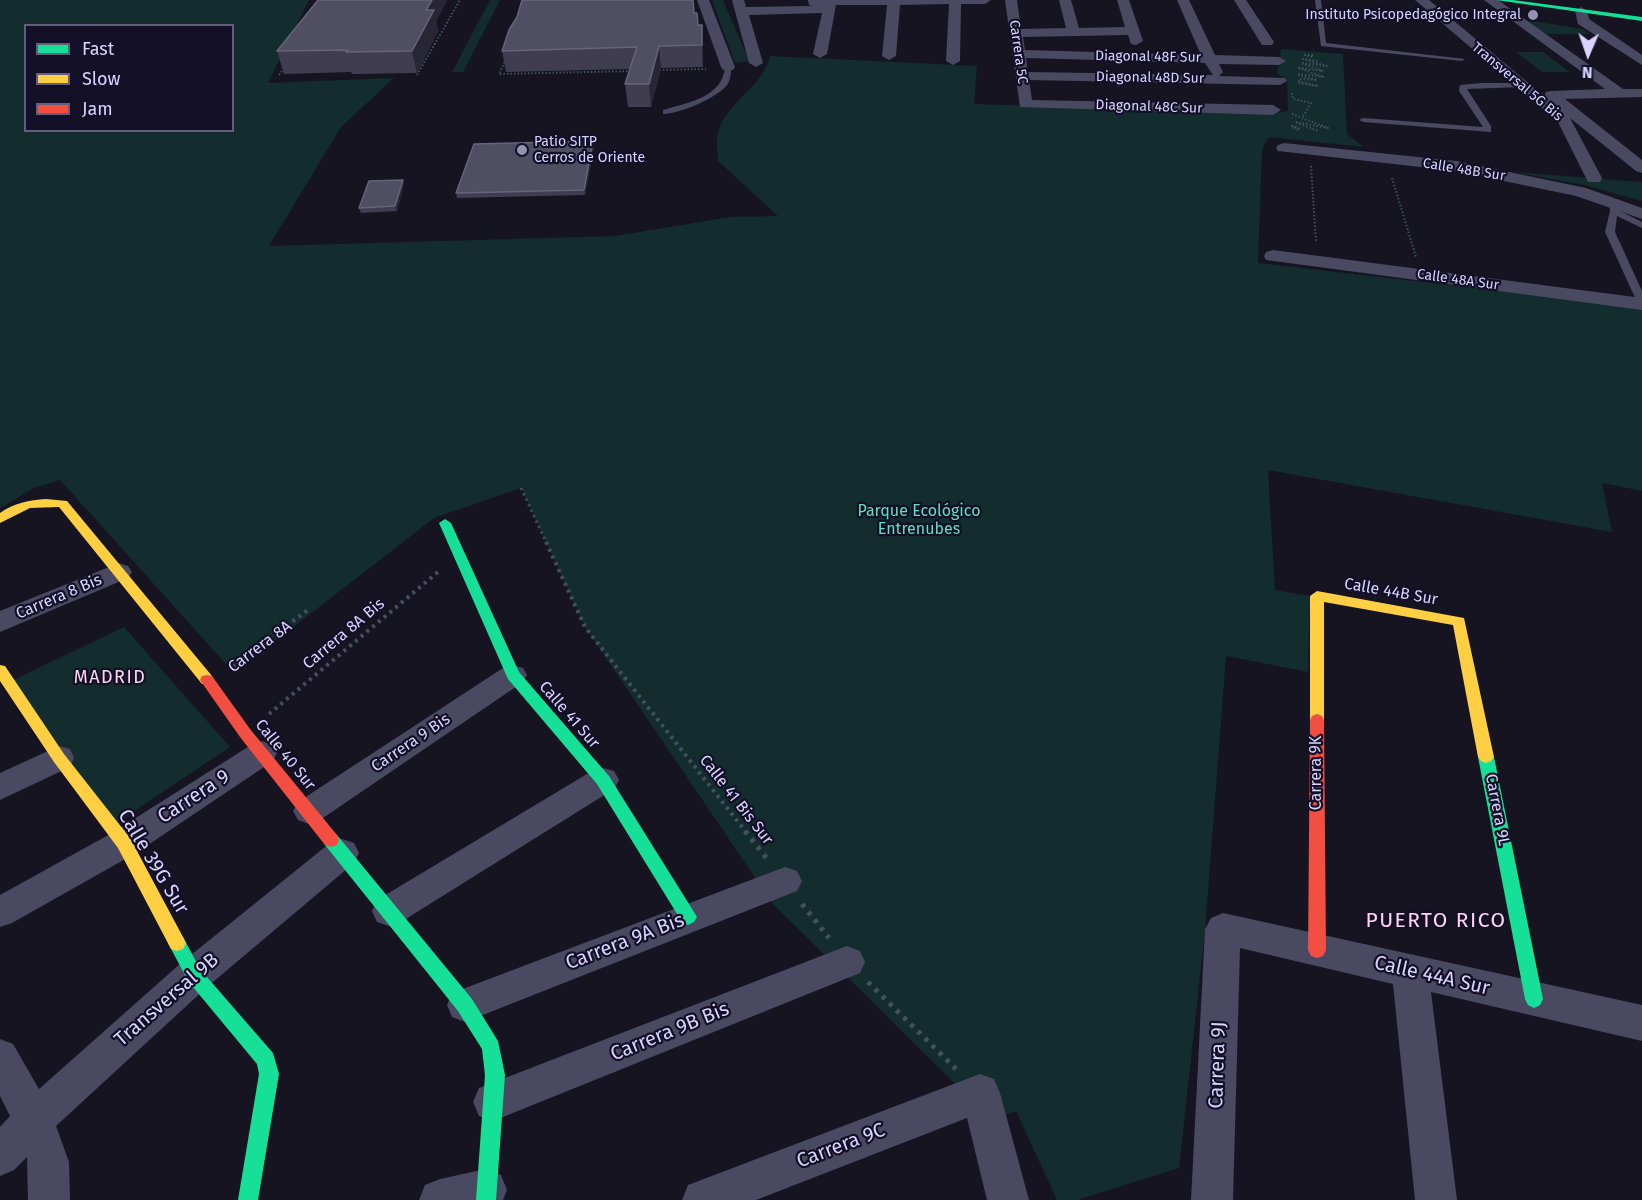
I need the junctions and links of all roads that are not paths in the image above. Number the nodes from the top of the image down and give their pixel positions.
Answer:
1 (703, 0) edge
2 (955, 0) edge
3 (985, 0) edge
4 (1011, 0) edge
5 (1065, 0) edge
6 (1123, 0) edge
7 (1183, 0) edge
8 (1240, 0) edge
9 (1318, 0) edge
10 (1420, 0) edge
11 (1490, 0) edge
12 (1499, 0) edge
13 (813, 1) edge
14 (894, 1) edge
15 (739, 5) edge
16 (829, 6) junction
17 (1581, 11) junction
18 (1642, 19) edge
19 (1073, 32) junction
20 (731, 33) junction
21 (1015, 33) junction
22 (1267, 42) dead end
23 (820, 54) dead end
24 (1018, 54) junction
25 (889, 56) dead end
26 (1210, 59) junction
27 (1462, 59) dead end
28 (953, 61) dead end
29 (1279, 61) dead end
30 (1642, 61) edge
31 (756, 63) dead end
32 (728, 69) joint
33 (1021, 76) junction
34 (1285, 81) road end
35 (1522, 85) junction
36 (1619, 93) junction
37 (1642, 93) edge
38 (1227, 94) junction
39 (1025, 104) joint
40 (1273, 110) dead end
41 (1642, 110) edge
42 (666, 112) dead end
43 (1362, 120) dead end
44 (1284, 148) dead end
45 (1642, 168) edge
46 (1594, 178) dead end
47 (1613, 206) junction
48 (1641, 217) edge
49 (1273, 256) dead end
50 (1642, 303) edge
51 (0, 519) edge
52 (445, 523) dead end
53 (119, 572) junction
54 (1317, 597) joint
55 (1459, 621) joint
56 (0, 622) edge
57 (513, 675) junction
58 (5, 685) edge
59 (254, 743) junction
60 (59, 758) junction
61 (603, 780) junction
62 (0, 787) edge
63 (309, 811) junction
64 (124, 843) junction
65 (342, 853) junction
66 (785, 881) road end
67 (389, 911) junction
68 (0, 912) edge
69 (688, 917) junction
70 (1223, 929) joint
71 (1317, 950) junction
72 (847, 962) road end
73 (1410, 972) junction
74 (194, 975) junction
75 (1534, 999) junction
76 (465, 1005) junction
77 (1642, 1022) edge
78 (1642, 1029) edge
79 (0, 1057) edge
80 (493, 1102) junction
81 (34, 1120) junction
82 (0, 1156) edge
83 (486, 1195) edge
84 (49, 1200) edge
85 (248, 1200) edge
86 (441, 1200) edge
87 (703, 1200) edge
88 (1008, 1200) edge
89 (1212, 1200) edge
90 (1436, 1200) edge

1 - 20 street
2 - 3 street
2 - 14 street
2 - 28 street
4 - 21 street, Carrera 5C
5 - 19 street
6 - 19 street
7 - 26 street
8 - 22 street
9 - 27 lane
10 - 35 street, Transversal 5G Bis
11 - 36 street
12 - 17 street
13 - 16 street
14 - 16 street
14 - 25 street
15 - 16 street
15 - 20 street
16 - 23 street
17 - 18 street
17 - 30 street
19 - 21 street
20 - 31 street
20 - 32 street
21 - 24 street, Carrera 5C
24 - 26 street, Diagonal 48F Sur
24 - 33 street, Carrera 5C
26 - 29 street, Diagonal 48F Sur
26 - 38 street
32 - 42 lane
33 - 38 street, Diagonal 48D Sur
33 - 39 street, Carrera 5C
34 - 38 street, Diagonal 48D Sur
35 - 43 lane
35 - 46 street, Transversal 5G Bis
36 - 37 street
36 - 41 street
36 - 45 street, Transversal 5G Bis
38 - 39 street, Diagonal 48C Sur
38 - 40 street, Diagonal 48C Sur
44 - 47 street, Calle 48B Sur
47 - 48 street, Calle 48B Sur
47 - 50 lane
49 - 50 street, Calle 48A Sur
51 - 53 street, Calle 40 Sur
52 - 57 street, Calle 41 Sur
53 - 56 street, Carrera 8 Bis
53 - 59 street, Calle 40 Sur
54 - 55 street, Calle 44B Sur
54 - 71 street, Carrera 9K
55 - 75 street, Carrera 9L
57 - 61 street, Calle 41 Sur
57 - 63 street, Carrera 9 Bis
58 - 60 street, Calle 39G Sur
59 - 63 street, Calle 40 Sur
59 - 64 street, Carrera 9
60 - 62 street
60 - 64 street, Calle 39G Sur
61 - 67 street
61 - 69 street, Calle 41 Sur
63 - 65 street, Calle 40 Sur
64 - 68 street, Carrera 9
64 - 74 street, Calle 39G Sur
65 - 67 street, Calle 40 Sur
65 - 74 street, Transversal 9B
66 - 69 street, Carrera 9A Bis
67 - 76 street, Calle 40 Sur
69 - 76 street, Carrera 9A Bis
70 - 71 street, Calle 44A Sur
70 - 89 street, Carrera 9J
71 - 73 street, Calle 44A Sur
72 - 80 street, Carrera 9B Bis
73 - 75 street, Calle 44A Sur
73 - 90 street
74 - 81 street, Transversal 9B
74 - 85 street, Calle 39G Sur
75 - 77 street, Calle 44A Sur
76 - 80 street, Calle 40 Sur
77 - 78 street
79 - 81 street
80 - 83 street
81 - 82 street, Transversal 9B
81 - 84 street
83 - 86 street
87 - 88 street, Carrera 9C

